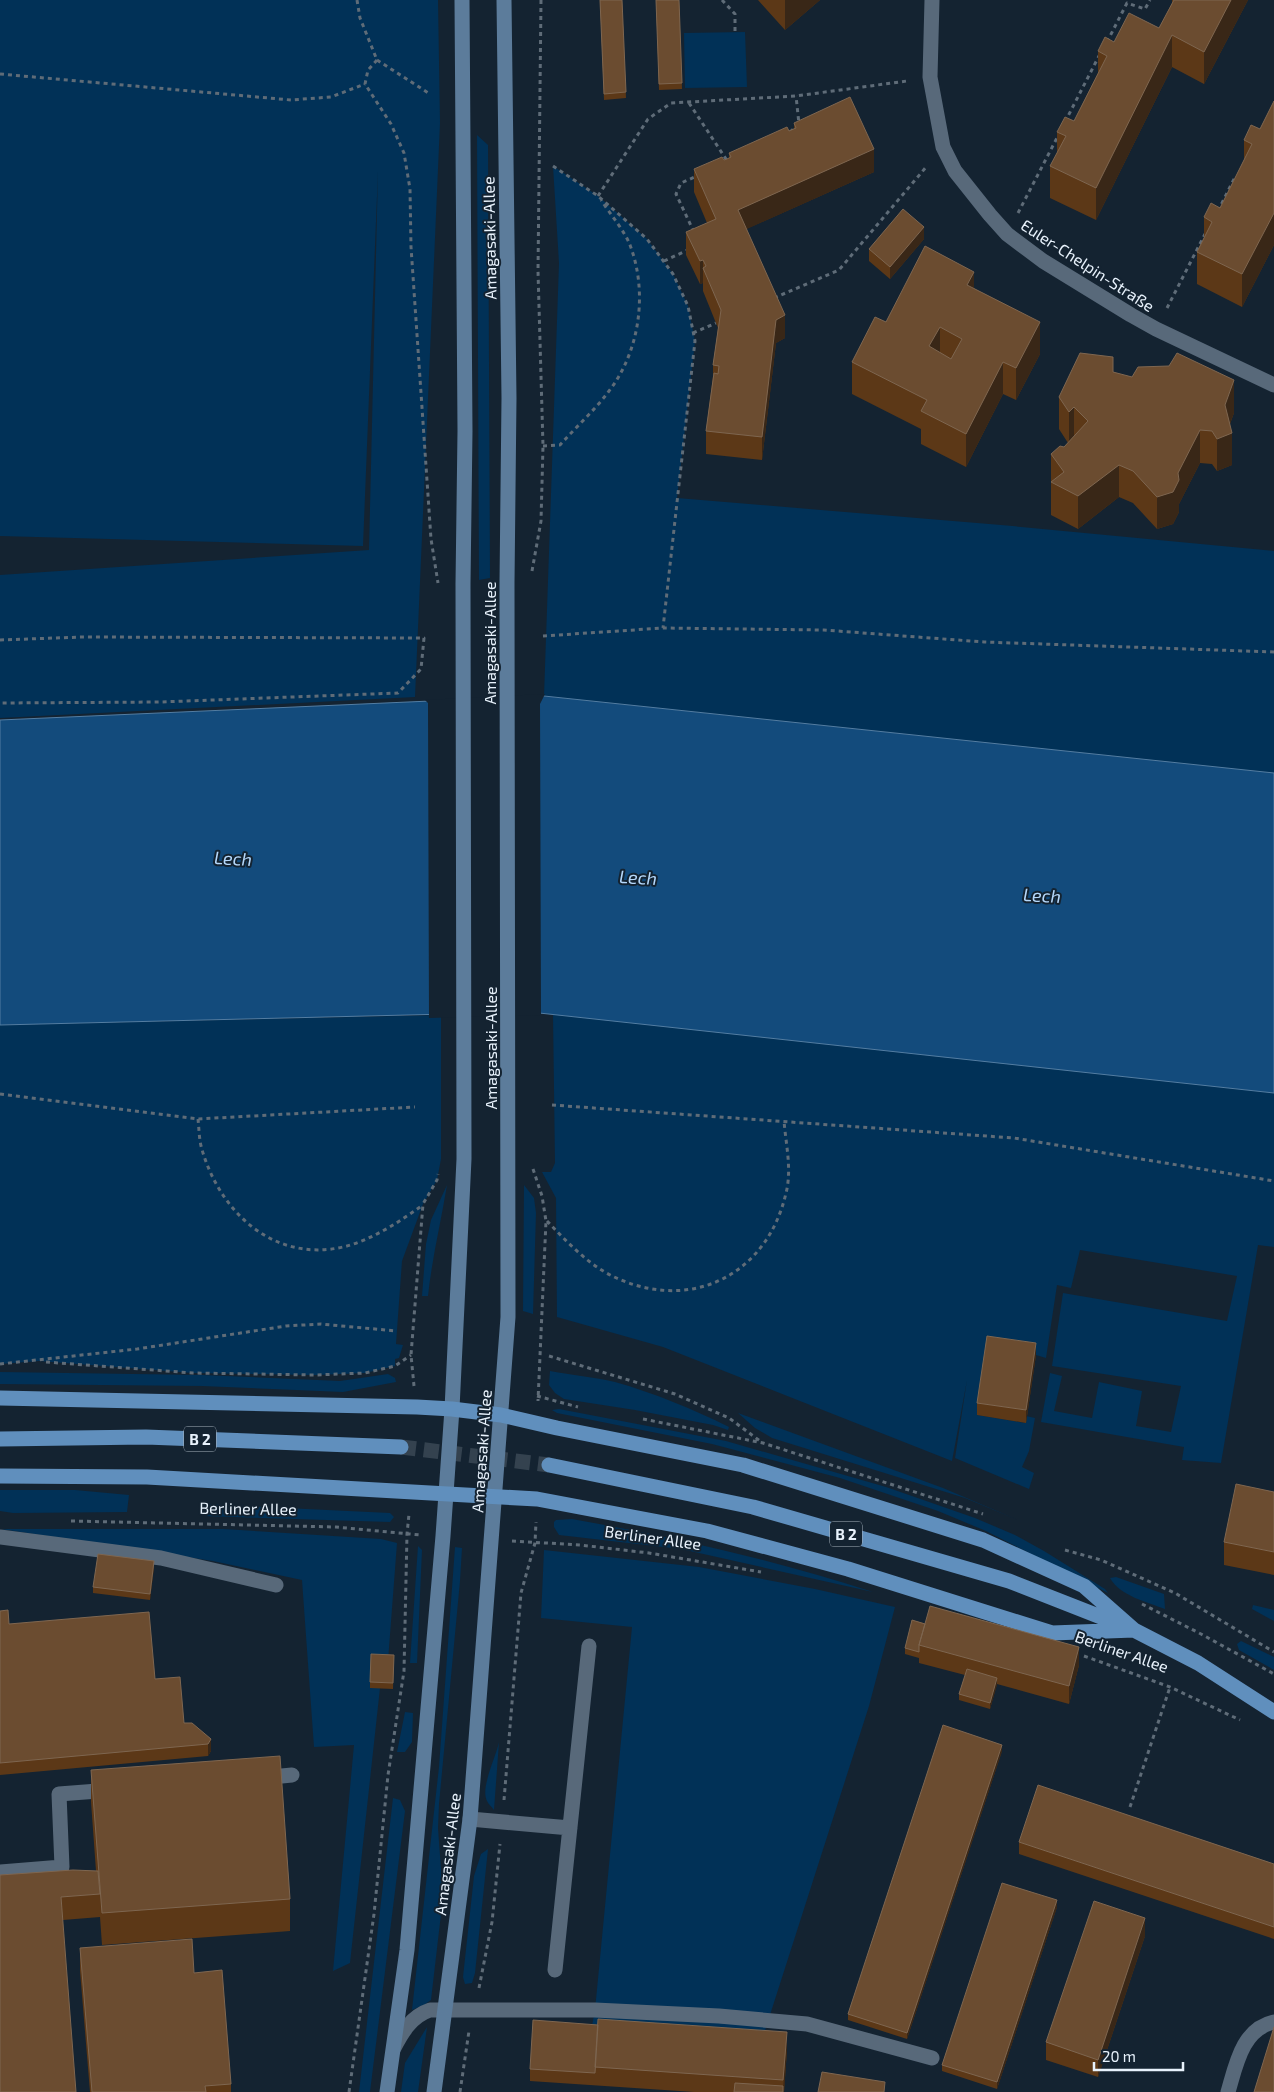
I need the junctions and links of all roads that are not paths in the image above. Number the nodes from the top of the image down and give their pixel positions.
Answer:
1 (462, 0) edge
2 (504, 0) edge
3 (932, 0) edge
4 (1274, 385) edge
5 (0, 1398) edge
6 (452, 1409) junction
7 (501, 1415) junction
8 (0, 1439) edge
9 (401, 1447) tunnel mouth
10 (549, 1466) tunnel mouth
11 (0, 1476) edge
12 (445, 1494) junction
13 (495, 1496) junction
14 (0, 1537) edge
15 (276, 1585) dead end
16 (1134, 1630) junction
17 (589, 1646) dead end
18 (1274, 1712) edge
19 (292, 1775) dead end
20 (243, 1779) edge
21 (127, 1789) edge
22 (470, 1819) junction
23 (570, 1828) junction
24 (0, 1872) edge
25 (554, 1970) dead end
26 (444, 2009) junction
27 (1274, 2022) edge
28 (393, 2049) junction
29 (932, 2058) dead end
30 (387, 2092) edge
31 (434, 2092) edge
32 (1228, 2092) edge

1 - 6 main road, Amagasaki-Allee
2 - 7 main road, Amagasaki-Allee
3 - 4 street, Euler-Chelpin-Straße
5 - 6 main road
6 - 7 main road
6 - 12 main road, Amagasaki-Allee
7 - 13 main road, Amagasaki-Allee
7 - 16 main road
8 - 9 main road, B 2
10 - 16 main road, Berliner Allee / B 2
11 - 12 main road
12 - 13 main road
12 - 28 main road, Amagasaki-Allee
13 - 16 main road
13 - 22 main road, Amagasaki-Allee
14 - 15 street
16 - 18 main road, Berliner Allee / B 2
17 - 23 street
19 - 20 street
21 - 24 street
22 - 23 street
22 - 26 main road, Amagasaki-Allee
23 - 25 street
26 - 28 street
26 - 29 street
26 - 31 main road, Amagasaki-Allee
27 - 32 street
28 - 30 main road, Amagasaki-Allee

